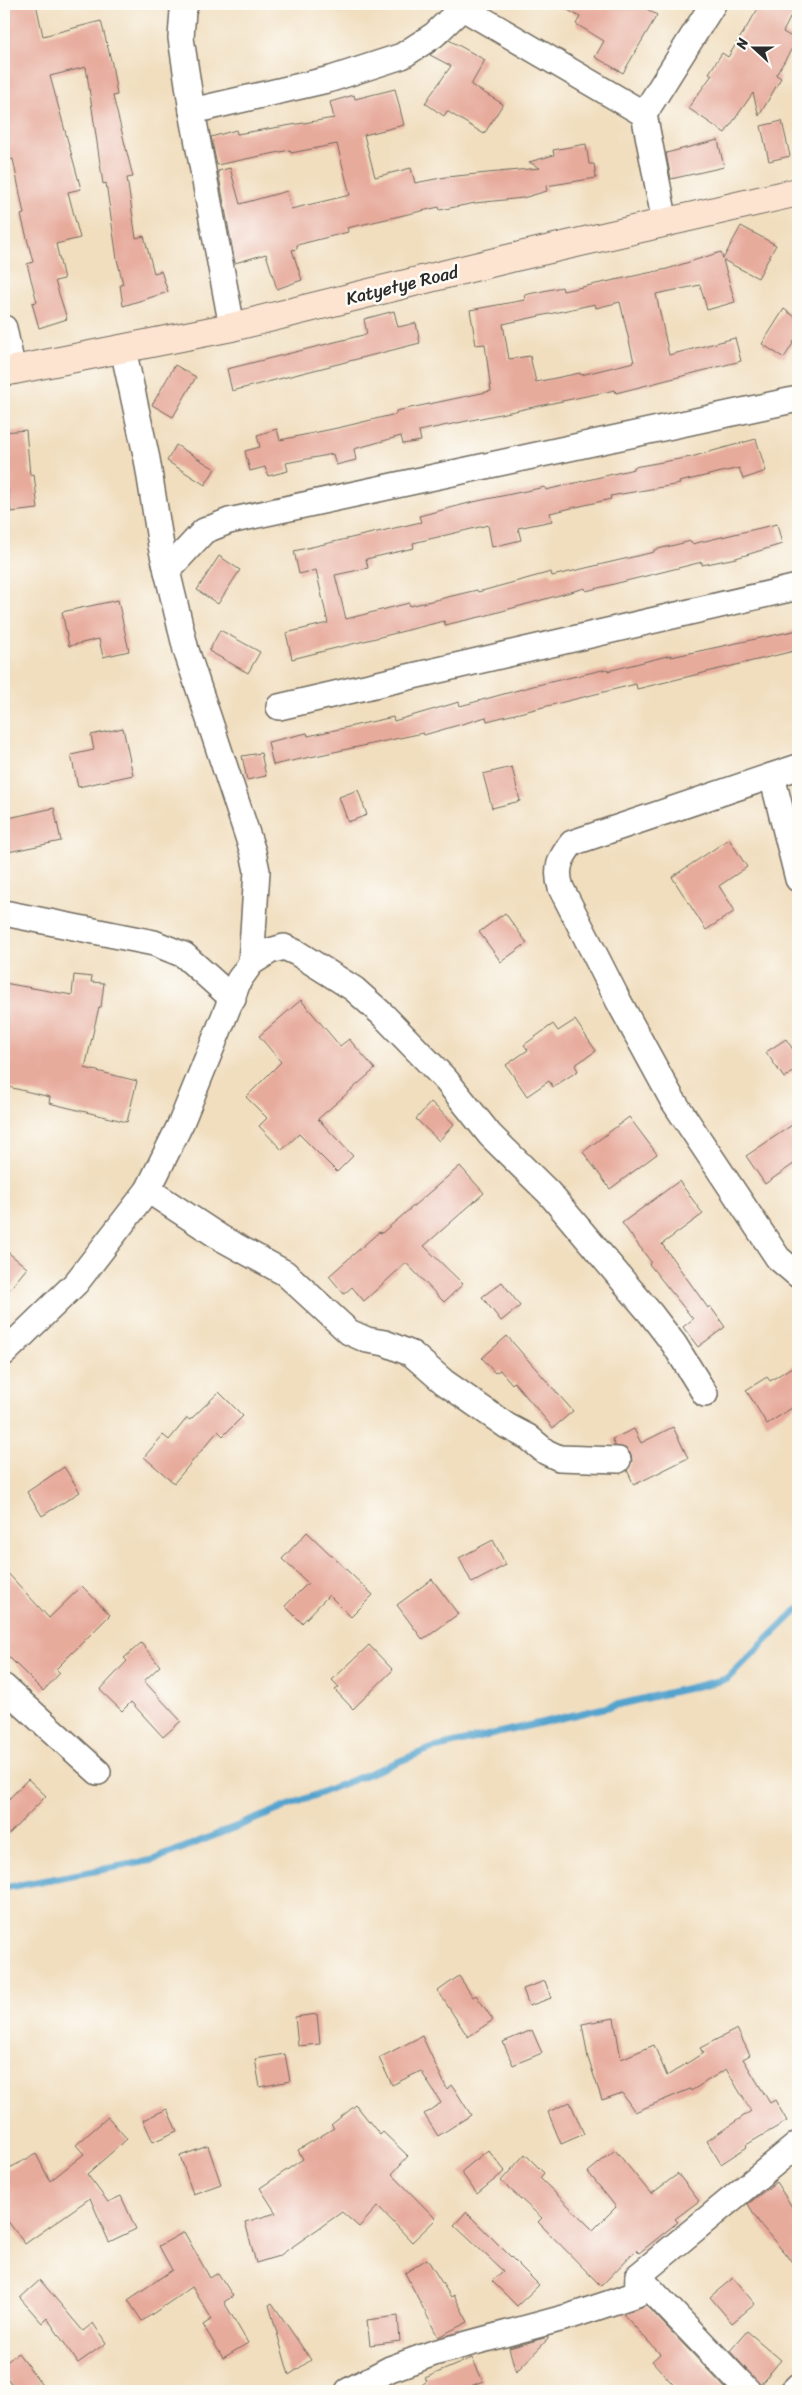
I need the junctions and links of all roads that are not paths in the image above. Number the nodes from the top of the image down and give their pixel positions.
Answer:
1 (186, 4) edge
2 (712, 4) edge
3 (459, 6) edge
4 (192, 111) junction
5 (644, 114) junction
6 (798, 192) edge
7 (665, 223) junction
8 (232, 327) junction
9 (4, 328) edge
10 (123, 349) junction
11 (9, 372) edge
12 (798, 398) edge
13 (167, 571) junction
14 (798, 587) edge
15 (279, 707) dead end
16 (798, 767) edge
17 (772, 776) junction
18 (798, 879) edge
19 (4, 912) edge
20 (251, 963) junction
21 (232, 999) junction
22 (148, 1190) junction
23 (798, 1276) edge
24 (4, 1353) edge
25 (705, 1394) dead end
26 (618, 1460) dead end
27 (4, 1687) edge
28 (98, 1772) dead end
29 (798, 2144) edge
30 (638, 2276) junction
31 (798, 2386) edge
32 (353, 2390) edge
33 (748, 2391) edge
34 (793, 2391) edge

1 - 4 street
2 - 5 street
3 - 4 street
3 - 5 street
4 - 8 street
5 - 7 street
6 - 7 street, Katyetye Road
7 - 8 street, Katyetye Road
8 - 10 street, Katyetye Road
9 - 11 street
10 - 11 street, Katyetye Road
10 - 13 street
12 - 13 street
13 - 20 street
14 - 15 street
16 - 17 street
17 - 18 street
17 - 23 street
19 - 21 street
20 - 21 street
20 - 25 street
21 - 22 street
22 - 24 street
22 - 26 street
27 - 28 street
29 - 30 street
30 - 32 street
30 - 33 street
31 - 34 street

